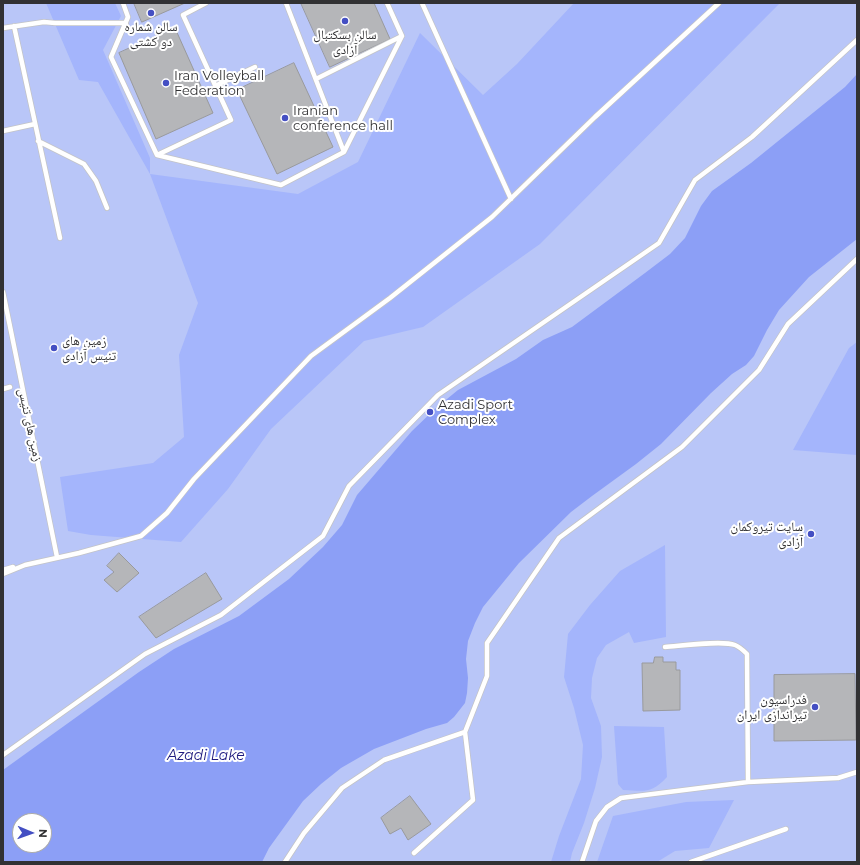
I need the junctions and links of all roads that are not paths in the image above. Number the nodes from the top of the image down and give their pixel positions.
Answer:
1 (123, 3) edge
2 (206, 3) edge
3 (286, 3) edge
4 (387, 3) edge
5 (422, 3) edge
6 (719, 3) edge
7 (126, 23) junction
8 (14, 26) junction
9 (3, 28) edge
10 (402, 36) junction
11 (857, 40) edge
12 (255, 67) dead end
13 (316, 79) junction
14 (215, 86) junction
15 (35, 124) junction
16 (3, 131) edge
17 (38, 141) junction
18 (344, 152) junction
19 (157, 154) junction
20 (511, 199) junction
21 (107, 208) dead end
22 (60, 238) dead end
23 (857, 259) edge
24 (3, 292) edge
25 (10, 387) dead end
26 (3, 389) edge
27 (57, 558) junction
28 (25, 565) junction
29 (3, 570) edge
30 (3, 574) edge
31 (665, 647) dead end
32 (465, 732) junction
33 (3, 755) edge
34 (857, 772) edge
35 (748, 782) junction
36 (786, 829) dead end
37 (414, 853) dead end
38 (285, 862) edge
39 (582, 862) edge
40 (691, 862) edge

1 - 7 lane
2 - 14 lane
3 - 13 lane
4 - 10 lane
5 - 20 lane
6 - 20 lane
7 - 8 lane
7 - 19 lane
8 - 9 lane
8 - 15 lane
10 - 13 lane
10 - 18 lane
11 - 33 lane
12 - 14 lane
13 - 18 lane
14 - 19 lane
15 - 16 lane
15 - 17 lane
17 - 21 lane
17 - 22 lane
18 - 19 lane
20 - 27 lane
23 - 32 lane
24 - 27 lane, زمین های تنیس
25 - 26 lane
27 - 28 lane
28 - 29 lane
28 - 30 lane
31 - 35 lane
32 - 37 lane
32 - 38 lane
34 - 35 lane
35 - 39 lane
36 - 40 lane

